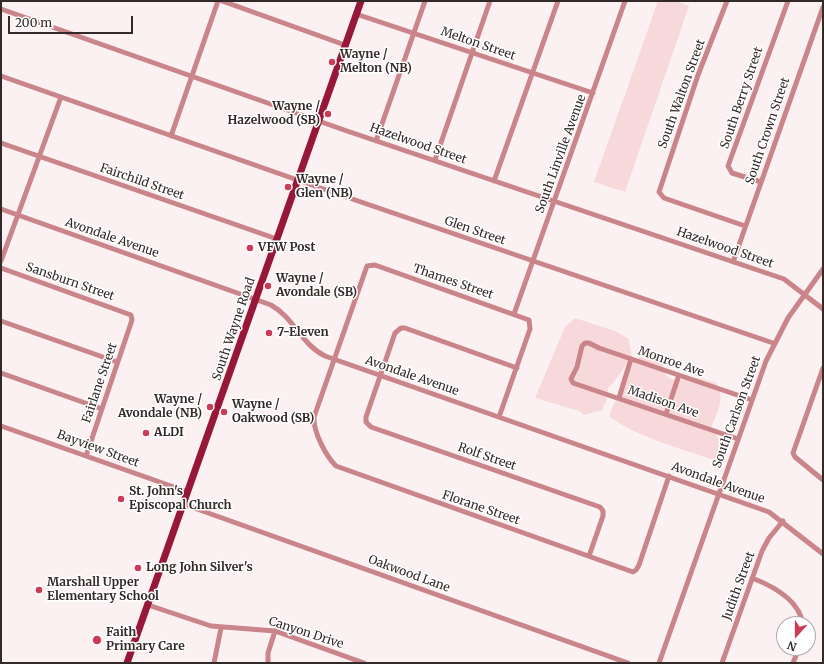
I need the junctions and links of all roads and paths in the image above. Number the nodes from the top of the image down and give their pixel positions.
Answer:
1 (218, 1) edge
2 (222, 1) edge
3 (361, 1) edge
4 (425, 1) edge
5 (490, 1) edge
6 (558, 1) edge
7 (625, 1) edge
8 (727, 1) edge
9 (788, 1) edge
10 (823, 7) edge
11 (1, 9) edge
12 (356, 14) junction
13 (414, 33) junction
14 (345, 44) junction
15 (472, 52) junction
16 (533, 73) junction
17 (1, 76) edge
18 (192, 76) junction
19 (593, 93) junction
20 (60, 97) junction
21 (319, 121) junction
22 (171, 136) junction
23 (376, 141) junction
24 (1, 143) edge
25 (38, 156) junction
26 (435, 160) junction
27 (298, 180) junction
28 (494, 181) junction
29 (761, 182) junction
30 (555, 201) junction
31 (1, 209) edge
32 (18, 215) junction
33 (745, 226) junction
34 (277, 240) junction
35 (533, 261) junction
36 (1, 262) edge
37 (733, 262) junction
38 (1, 268) edge
39 (823, 269) edge
40 (805, 295) junction
41 (256, 299) junction
42 (823, 309) edge
43 (514, 314) junction
44 (132, 316) joint
45 (1, 321) edge
46 (774, 343) junction
47 (334, 359) junction
48 (631, 359) junction
49 (117, 362) junction
50 (517, 368) junction
51 (823, 368) edge
52 (1, 373) edge
53 (380, 375) junction
54 (679, 375) junction
55 (580, 386) joint
56 (619, 398) junction
57 (752, 400) junction
58 (102, 409) junction
59 (666, 414) junction
60 (500, 417) junction
61 (1, 426) edge
62 (738, 439) junction
63 (86, 456) junction
64 (669, 476) junction
65 (823, 480) edge
66 (188, 492) junction
67 (719, 493) junction
68 (184, 504) junction
69 (783, 521) junction
70 (823, 554) edge
71 (589, 556) junction
72 (752, 578) junction
73 (148, 605) junction
74 (801, 616) edge
75 (222, 628) junction
76 (275, 631) junction
77 (127, 663) edge
78 (214, 663) edge
79 (268, 663) edge
80 (364, 663) edge
81 (628, 663) edge
82 (659, 663) edge
83 (722, 663) edge

1 - 18 street
2 - 14 street
3 - 12 main road, South Wayne Road
4 - 13 street
5 - 15 street
6 - 16 street
7 - 19 street, South Linville Avenue
8 - 33 street, South Walton Street
9 - 29 street, South Berry Street
10 - 29 street, South Crown Street
11 - 18 street, Hazelwood Street
12 - 13 street, Melton Street
12 - 14 main road, South Wayne Road
13 - 15 street, Melton Street
13 - 23 street
14 - 21 main road, South Wayne Road
15 - 16 street, Melton Street
15 - 26 street
16 - 19 street, Melton Street
16 - 28 street
17 - 20 street, Glen Street
18 - 21 street, Hazelwood Street
18 - 22 street
19 - 30 street, South Linville Avenue
20 - 22 street, Glen Street
20 - 25 street
21 - 23 street, Hazelwood Street
21 - 27 main road, South Wayne Road
22 - 27 street, Glen Street
23 - 26 street, Hazelwood Street
24 - 25 street, Fairchild Street
25 - 32 street
25 - 34 street, Fairchild Street
26 - 28 street, Hazelwood Street
27 - 34 main road, South Wayne Road
27 - 35 street, Glen Street
28 - 30 street, Hazelwood Street
29 - 33 street, South Crown Street
30 - 35 street, South Linville Avenue
30 - 37 street, Hazelwood Street
31 - 32 street, Avondale Avenue
32 - 36 street
32 - 41 street, Avondale Avenue
33 - 37 street, South Crown Street
34 - 41 main road, South Wayne Road
35 - 43 street, South Linville Avenue
35 - 46 street, Glen Street
37 - 40 street, Hazelwood Street
38 - 44 street, Sansburn Street
39 - 40 street, South Carlson Street
40 - 42 street, Hazelwood Street
40 - 46 street, South Carlson Street
41 - 47 street, Avondale Avenue
41 - 66 main road, South Wayne Road
43 - 47 street, Thames Street
43 - 50 street, Thames Street
44 - 49 street, Fairlane Street
45 - 49 street
46 - 57 street, South Carlson Street
47 - 53 street, Avondale Avenue
47 - 71 street, Florane Street
48 - 54 street, Monroe Ave
48 - 55 street, Monroe Ave
48 - 56 street
49 - 58 street, Fairlane Street
50 - 53 street
50 - 60 street, Thames Street
51 - 65 street
52 - 58 street
53 - 60 street, Avondale Avenue
53 - 71 street, Rolf Street
54 - 57 street, Monroe Ave
54 - 59 street
55 - 56 street, Madison Ave
56 - 59 street, Madison Ave
57 - 62 street, South Carlson Street
58 - 63 street, Fairlane Street
59 - 62 street, Madison Ave
60 - 64 street, Avondale Avenue
61 - 63 street, Bayview Street
62 - 67 street, South Carlson Street
63 - 66 street, Bayview Street
64 - 67 street, Avondale Avenue
64 - 71 street, Florane Street
66 - 68 main road, South Wayne Road
67 - 69 street, Avondale Avenue
67 - 82 street, South Carlson Street
68 - 73 main road, South Wayne Road
68 - 81 street, Oakwood Lane
69 - 70 street, Avondale Avenue
69 - 72 street, Judith Street
72 - 74 street
72 - 83 street, Judith Street
73 - 75 street, Canyon Drive
73 - 77 main road, South Wayne Road
75 - 76 street, Canyon Drive
75 - 78 street
76 - 79 street
76 - 80 street, Canyon Drive

